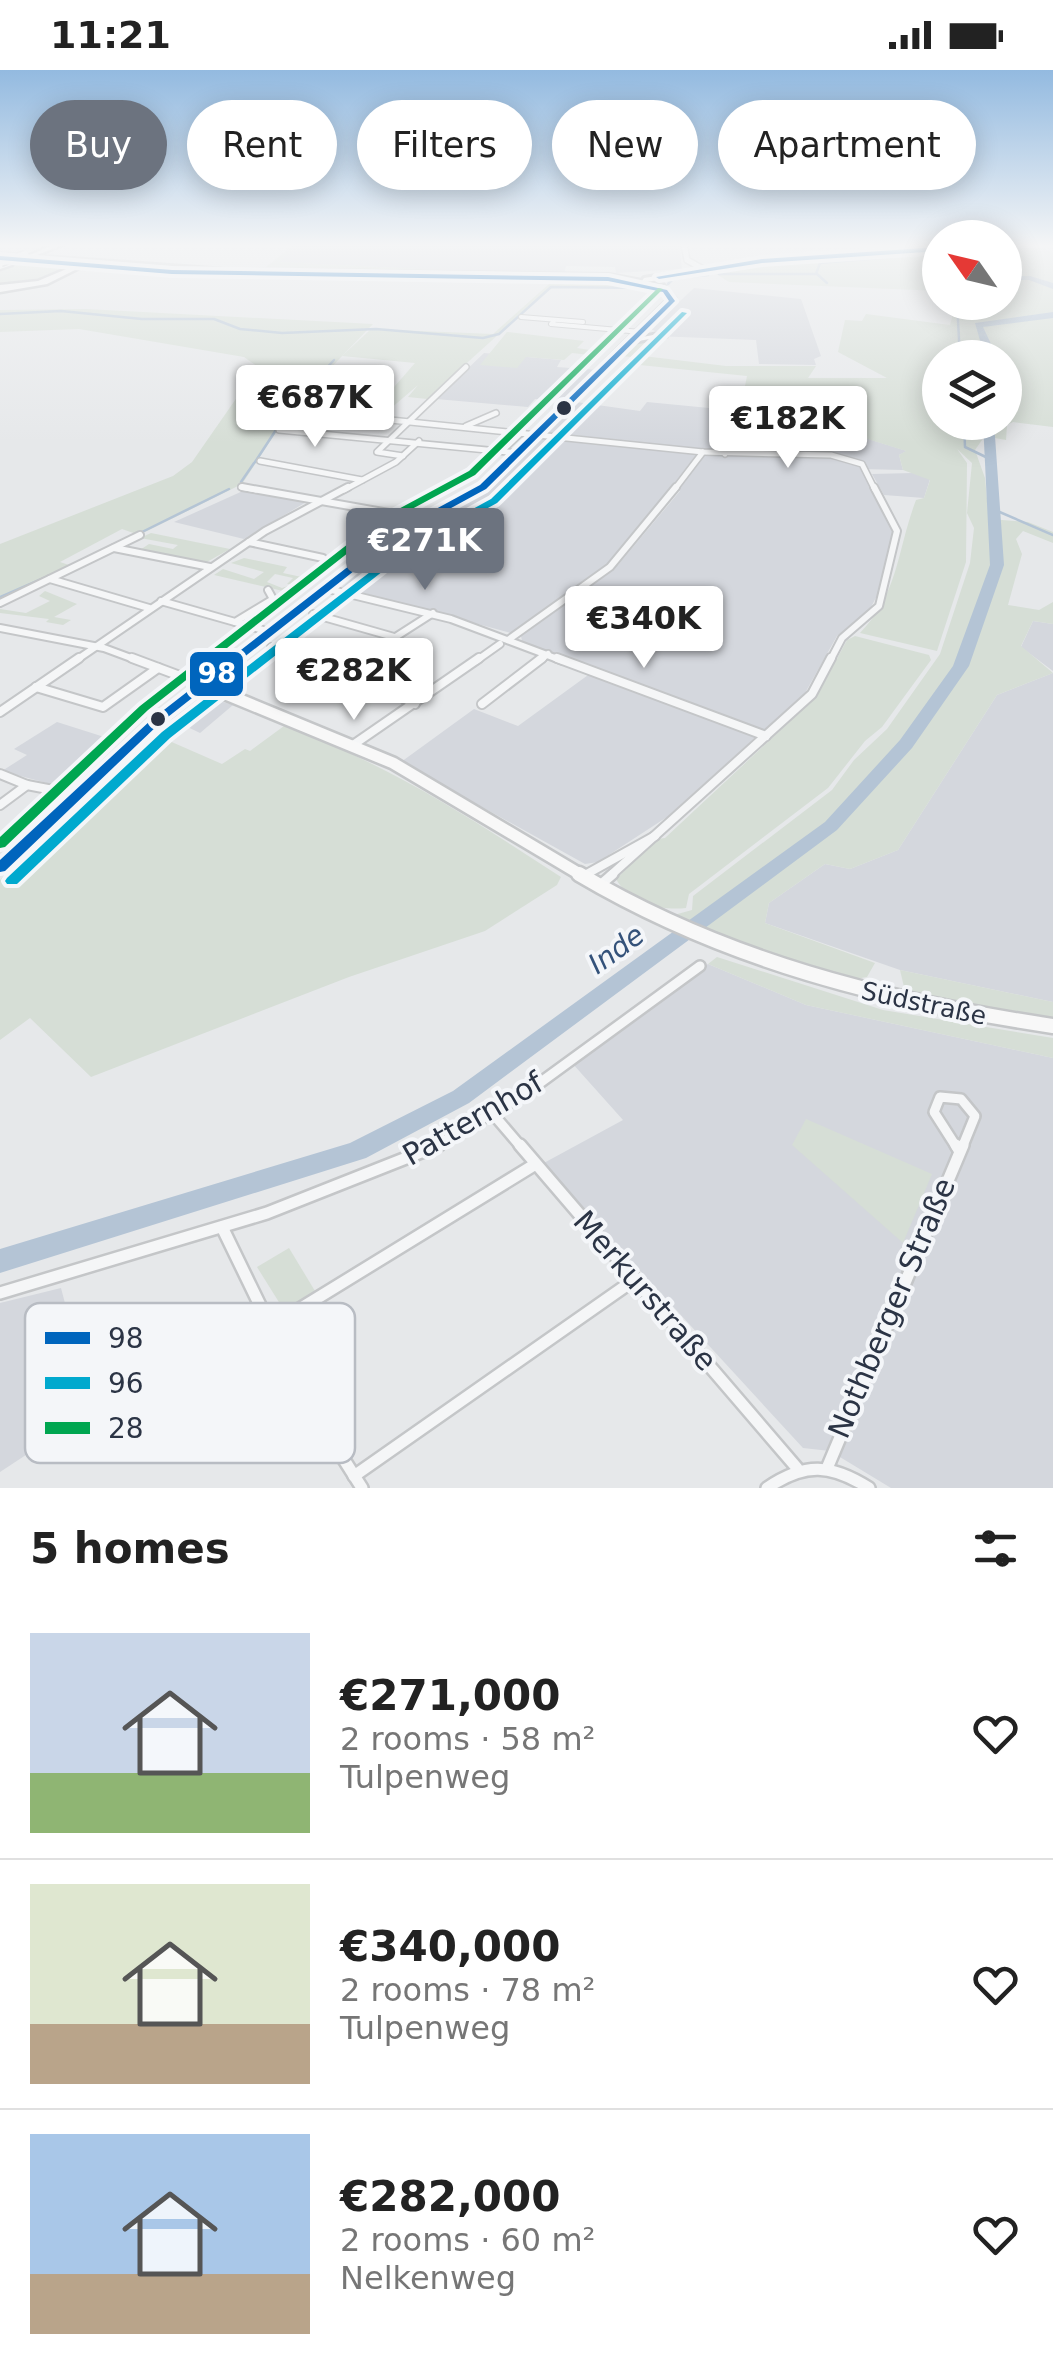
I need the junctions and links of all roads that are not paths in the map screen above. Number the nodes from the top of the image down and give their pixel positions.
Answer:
1 (663, 310) edge
2 (521, 318) dead end
3 (641, 332) junction
4 (664, 334) dead end
5 (632, 340) junction
6 (466, 367) dead end
7 (358, 373) dead end
8 (293, 410) dead end
9 (496, 413) dead end
10 (346, 415) junction
11 (747, 417) dead end
12 (412, 420) junction
13 (466, 426) junction
14 (278, 430) dead end
15 (522, 431) junction
16 (538, 433) junction
17 (393, 438) junction
18 (419, 441) junction
19 (502, 451) junction
20 (703, 452) junction
21 (519, 453) junction
22 (725, 454) junction
23 (403, 456) junction
24 (260, 462) dead end
25 (362, 480) junction
26 (241, 486) dead end
27 (321, 500) junction
28 (423, 519) junction
29 (140, 536) dead end
30 (248, 542) junction
31 (114, 548) junction
32 (323, 558) dead end
33 (210, 567) junction
34 (50, 579) junction
35 (328, 589) junction
36 (268, 590) dead end
37 (161, 601) junction
38 (0, 603) edge
39 (149, 608) junction
40 (434, 613) junction
41 (313, 614) dead end
42 (235, 622) junction
43 (0, 628) edge
44 (268, 631) junction
45 (394, 637) junction
46 (504, 642) junction
47 (94, 646) junction
48 (271, 647) dead end
49 (548, 654) junction
50 (158, 668) junction
51 (345, 669) junction
52 (204, 685) junction
53 (36, 687) junction
54 (415, 704) junction
55 (482, 704) dead end
56 (1, 709) edge
57 (766, 736) junction
58 (353, 745) junction
59 (0, 774) edge
60 (27, 785) junction
61 (74, 794) junction
62 (0, 805) edge
63 (655, 836) junction
64 (0, 868) edge
65 (583, 876) junction
66 (599, 886) junction
67 (700, 966) dead end
68 (1053, 1026) edge
69 (493, 1114) junction
70 (959, 1150) junction
71 (534, 1164) junction
72 (222, 1227) junction
73 (634, 1280) junction
74 (0, 1293) edge
75 (255, 1303) edge
76 (310, 1303) edge
77 (828, 1466) junction
78 (797, 1468) junction
79 (358, 1482) edge
80 (768, 1488) edge
81 (869, 1488) edge

1 - 3 main road
2 - 3 street
3 - 5 main road
4 - 5 main road
5 - 16 main road
6 - 12 street
7 - 10 street
8 - 10 street
9 - 13 street
10 - 12 street
11 - 22 street
12 - 13 street
12 - 17 street
13 - 15 street
14 - 17 street
15 - 16 street
15 - 19 street
16 - 20 street
16 - 21 main road
17 - 18 street
17 - 23 street
18 - 19 street
18 - 23 street
19 - 21 street
20 - 22 street
20 - 46 street
21 - 28 main road
22 - 57 street
23 - 25 street
24 - 25 street
25 - 27 street
26 - 27 street
27 - 28 street
27 - 30 street
28 - 35 main road
29 - 31 street
30 - 32 street
30 - 33 street
31 - 33 street
31 - 34 street
33 - 37 street
34 - 38 street
34 - 39 street
35 - 40 street
35 - 44 main road
36 - 42 street
37 - 39 street
37 - 42 street
39 - 47 street
40 - 45 street
40 - 46 street
41 - 45 street
42 - 44 street
43 - 47 street
44 - 52 main road
45 - 51 street
46 - 49 street
46 - 54 street
47 - 50 street
47 - 53 street
48 - 51 street
49 - 55 street
49 - 57 street
50 - 52 street
50 - 53 street
51 - 54 street
52 - 58 main road, Südstraße
52 - 61 main road
53 - 56 street
54 - 58 street
57 - 63 street
58 - 65 main road, Südstraße
59 - 60 street
60 - 61 street
60 - 62 street
61 - 64 main road
63 - 65 street
63 - 66 street
65 - 66 main road, Südstraße
66 - 68 main road, Südstraße
67 - 69 street, Patternhof
69 - 71 street, Merkurstraße
69 - 72 street, Patternhof
70 - 70 street, Nothberger Straße
70 - 77 street, Nothberger Straße
71 - 73 street, Merkurstraße
71 - 76 street
72 - 74 street, Patternhof
72 - 75 street
73 - 78 street, Merkurstraße
73 - 79 street
77 - 78 street, Nothberger Straße
77 - 81 street, Nothberger Straße
78 - 80 street

